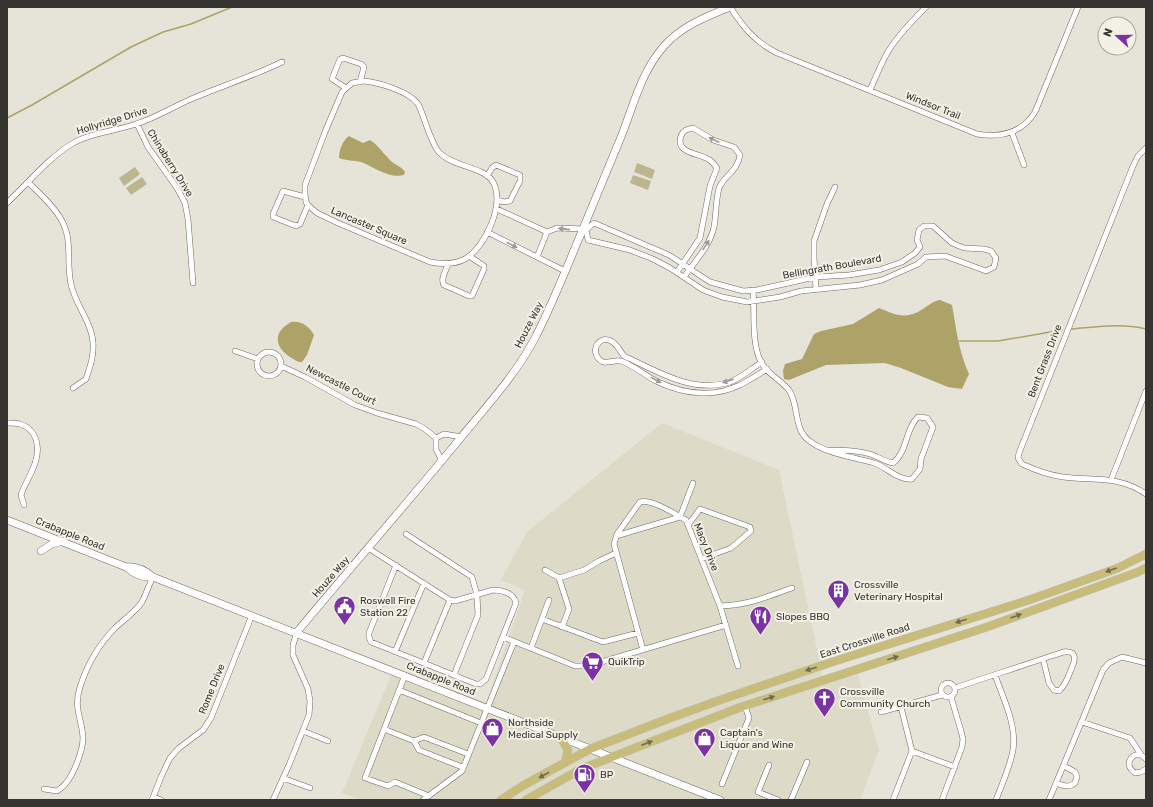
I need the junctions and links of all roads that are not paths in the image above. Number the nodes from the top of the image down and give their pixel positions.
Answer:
1 (730, 7) edge
2 (926, 7) edge
3 (1078, 7) edge
4 (282, 62) dead end
5 (360, 82) junction
6 (346, 88) junction
7 (870, 90) junction
8 (137, 124) junction
9 (1012, 133) junction
10 (1146, 148) edge
11 (1024, 165) dead end
12 (487, 176) junction
13 (28, 182) junction
14 (834, 187) dead end
15 (305, 197) junction
16 (497, 200) junction
17 (7, 203) edge
18 (308, 205) junction
19 (497, 209) junction
20 (704, 223) junction
21 (714, 224) junction
22 (584, 229) junction
23 (487, 232) junction
24 (547, 232) junction
25 (634, 240) junction
26 (630, 250) junction
27 (469, 256) junction
28 (537, 256) junction
29 (907, 258) junction
30 (683, 263) junction
31 (448, 264) junction
32 (690, 268) junction
33 (911, 268) junction
34 (565, 271) junction
35 (677, 272) junction
36 (684, 277) junction
37 (815, 277) junction
38 (193, 283) dead end
39 (724, 286) junction
40 (816, 289) junction
41 (753, 290) junction
42 (722, 297) junction
43 (754, 301) junction
44 (235, 351) dead end
45 (624, 356) junction
46 (258, 359) junction
47 (622, 361) junction
48 (762, 362) junction
49 (281, 366) junction
50 (767, 370) junction
51 (675, 380) junction
52 (73, 388) dead end
53 (672, 388) junction
54 (1146, 391) edge
55 (7, 423) edge
56 (462, 437) junction
57 (436, 438) junction
58 (826, 450) junction
59 (442, 461) junction
60 (1111, 480) junction
61 (693, 483) dead end
62 (1146, 494) edge
63 (24, 505) dead end
64 (680, 517) junction
65 (7, 520) edge
66 (688, 525) junction
67 (406, 534) dead end
68 (616, 536) junction
69 (63, 541) junction
70 (368, 548) junction
71 (41, 551) dead end
72 (616, 553) junction
73 (1146, 554) edge
74 (701, 559) junction
75 (396, 565) junction
76 (1146, 568) edge
77 (545, 570) dead end
78 (153, 576) junction
79 (559, 578) junction
80 (424, 583) junction
81 (792, 588) dead end
82 (477, 595) junction
83 (450, 600) junction
84 (549, 600) dead end
85 (720, 606) junction
86 (252, 615) junction
87 (542, 619) junction
88 (726, 625) junction
89 (562, 627) junction
90 (297, 632) junction
91 (638, 633) junction
92 (503, 638) junction
93 (514, 642) junction
94 (531, 648) junction
95 (643, 650) junction
96 (395, 652) junction
97 (1043, 659) junction
98 (424, 663) junction
99 (1146, 663) edge
100 (738, 666) dead end
101 (405, 675) junction
102 (454, 675) junction
103 (995, 675) junction
104 (955, 688) junction
105 (399, 690) junction
106 (942, 695) junction
107 (951, 697) junction
108 (745, 706) junction
109 (901, 707) junction
110 (487, 708) junction
111 (881, 712) dead end
112 (1082, 722) junction
113 (481, 723) junction
114 (384, 729) junction
115 (303, 731) junction
116 (561, 738) junction
117 (328, 741) dead end
118 (414, 741) junction
119 (590, 749) junction
120 (912, 751) junction
121 (468, 754) junction
122 (610, 757) junction
123 (1144, 757) edge
124 (807, 762) dead end
125 (565, 763) junction
126 (769, 765) dead end
127 (1064, 766) junction
128 (462, 767) junction
129 (955, 767) junction
130 (1146, 769) edge
131 (283, 778) junction
132 (1056, 783) junction
133 (722, 784) dead end
134 (310, 788) dead end
135 (44, 789) dead end
136 (429, 796) junction
137 (153, 799) edge
138 (770, 799) edge
139 (161, 800) edge
140 (273, 800) edge
141 (424, 800) edge
142 (501, 800) edge
143 (526, 800) edge
144 (720, 800) edge
145 (778, 800) edge
146 (791, 800) edge
147 (893, 800) edge
148 (942, 800) edge
149 (996, 800) edge
150 (1049, 800) edge

1 - 7 street, Windsor Trail
1 - 22 street, Houze Way
2 - 7 street
3 - 9 street
4 - 8 street, Hollyridge Drive
5 - 6 street
5 - 6 street
5 - 12 street
6 - 15 street
7 - 9 street, Windsor Trail
8 - 13 street, Hollyridge Drive
8 - 38 street, Chinaberry Drive
9 - 11 street
10 - 60 street, Bent Grass Drive
12 - 16 street, Lancaster Square
12 - 16 street
13 - 17 street, Hollyridge Drive
13 - 52 street
14 - 37 street
15 - 18 street
15 - 18 street
16 - 19 street, Lancaster Square
18 - 31 street, Lancaster Square
19 - 23 street, Lancaster Square
19 - 24 street
20 - 21 street
21 -> 20 street
20 - 30 street
32 -> 21 street
22 -> 24 street
22 - 25 street, Bellingrath Boulevard
22 - 26 street, Bellingrath Boulevard
22 - 34 street, Houze Way
23 - 27 street, Lancaster Square
23 -> 28 street
24 - 28 street
25 - 26 street
25 - 30 street, Bellingrath Boulevard
26 - 35 street, Bellingrath Boulevard
27 - 31 street, Lancaster Square
27 - 31 street
28 - 34 street
29 - 33 street
29 - 33 street, Bellingrath Boulevard
29 - 37 street, Bellingrath Boulevard
30 - 32 street, Bellingrath Boulevard
30 - 35 street
32 - 36 street
32 - 39 street, Bellingrath Boulevard
33 - 40 street, Bellingrath Boulevard
34 - 56 street, Houze Way
35 - 36 street, Bellingrath Boulevard
36 - 42 street, Bellingrath Boulevard
37 - 40 street
37 - 41 street, Bellingrath Boulevard
39 - 41 street, Bellingrath Boulevard
39 - 42 street
40 - 43 street, Bellingrath Boulevard
41 - 43 street
42 - 43 street, Bellingrath Boulevard
43 - 48 street
44 - 46 street
45 - 47 street
45 - 47 street
45 - 51 street
46 - 49 street
46 - 49 street
47 -> 53 street
48 - 50 street
48 -> 51 street
49 - 57 street, Newcastle Court
50 - 53 street
50 - 58 street
51 - 53 street
54 - 60 street
55 - 63 street
56 - 57 street
56 - 59 street, Houze Way
57 - 59 street
58 - 58 street
59 - 70 street, Houze Way
60 - 62 street, Bent Grass Drive
61 - 64 street
64 - 66 street, Macy Drive
64 - 68 street
64 - 68 street, Macy Drive
65 - 69 street, Crabapple Road
66 - 74 street, Macy Drive
66 - 74 street
67 - 82 street
68 - 72 street
69 - 71 street
69 - 78 street, Crabapple Road
70 - 75 street
70 - 90 street, Houze Way
72 - 79 street
72 - 91 street
73 -> 119 main road, East Crossville Road
74 - 85 street, Macy Drive
75 - 80 street
75 - 96 street
108 -> 76 main road
77 - 79 street
78 - 86 street, Crabapple Road
78 - 135 street
79 - 89 street
80 - 83 street
80 - 96 street
81 - 85 street
82 - 83 street
82 - 92 street
82 - 102 street
83 - 98 street
84 - 87 street
85 - 88 street, Macy Drive
86 - 90 street, Crabapple Road
86 - 137 street, Rome Drive
87 - 89 street
87 - 94 street
88 - 95 street
88 - 100 street, Macy Drive
89 - 91 street
90 - 101 street, Crabapple Road
90 - 115 street
91 - 95 street
92 - 93 street
92 - 102 street
93 - 94 street
93 - 110 street
94 - 95 street
96 - 98 street
97 - 97 street
97 - 103 street
98 - 102 street
99 - 112 street
101 - 105 street
101 - 110 street, Crabapple Road
103 - 104 street
103 - 149 street
104 - 106 street
104 - 107 street
105 - 113 street
105 - 114 street
106 - 107 street
106 - 109 street
107 - 129 street
122 -> 108 main road
108 - 133 street
109 - 111 street
109 - 120 street
110 - 113 street
110 - 116 street, Crabapple Road
112 - 123 street
112 - 127 street
113 - 121 street
114 - 118 street
114 - 136 street
115 - 117 street
115 - 131 street
116 - 119 street, Crabapple Road
116 - 125 main road
118 - 121 street
118 - 128 street
119 - 122 street, Crabapple Road
119 - 125 main road, East Crossville Road
120 - 129 street
120 - 147 street
121 - 128 street
122 - 143 main road
122 - 144 street, Crabapple Road
123 - 130 street
124 - 146 street
125 -> 142 main road, East Crossville Road
126 - 138 street
127 - 132 street
127 - 132 street
128 - 136 street
129 - 148 street
131 - 134 street
131 - 140 street
132 - 150 street
136 - 141 street
137 - 139 street
138 - 145 street

